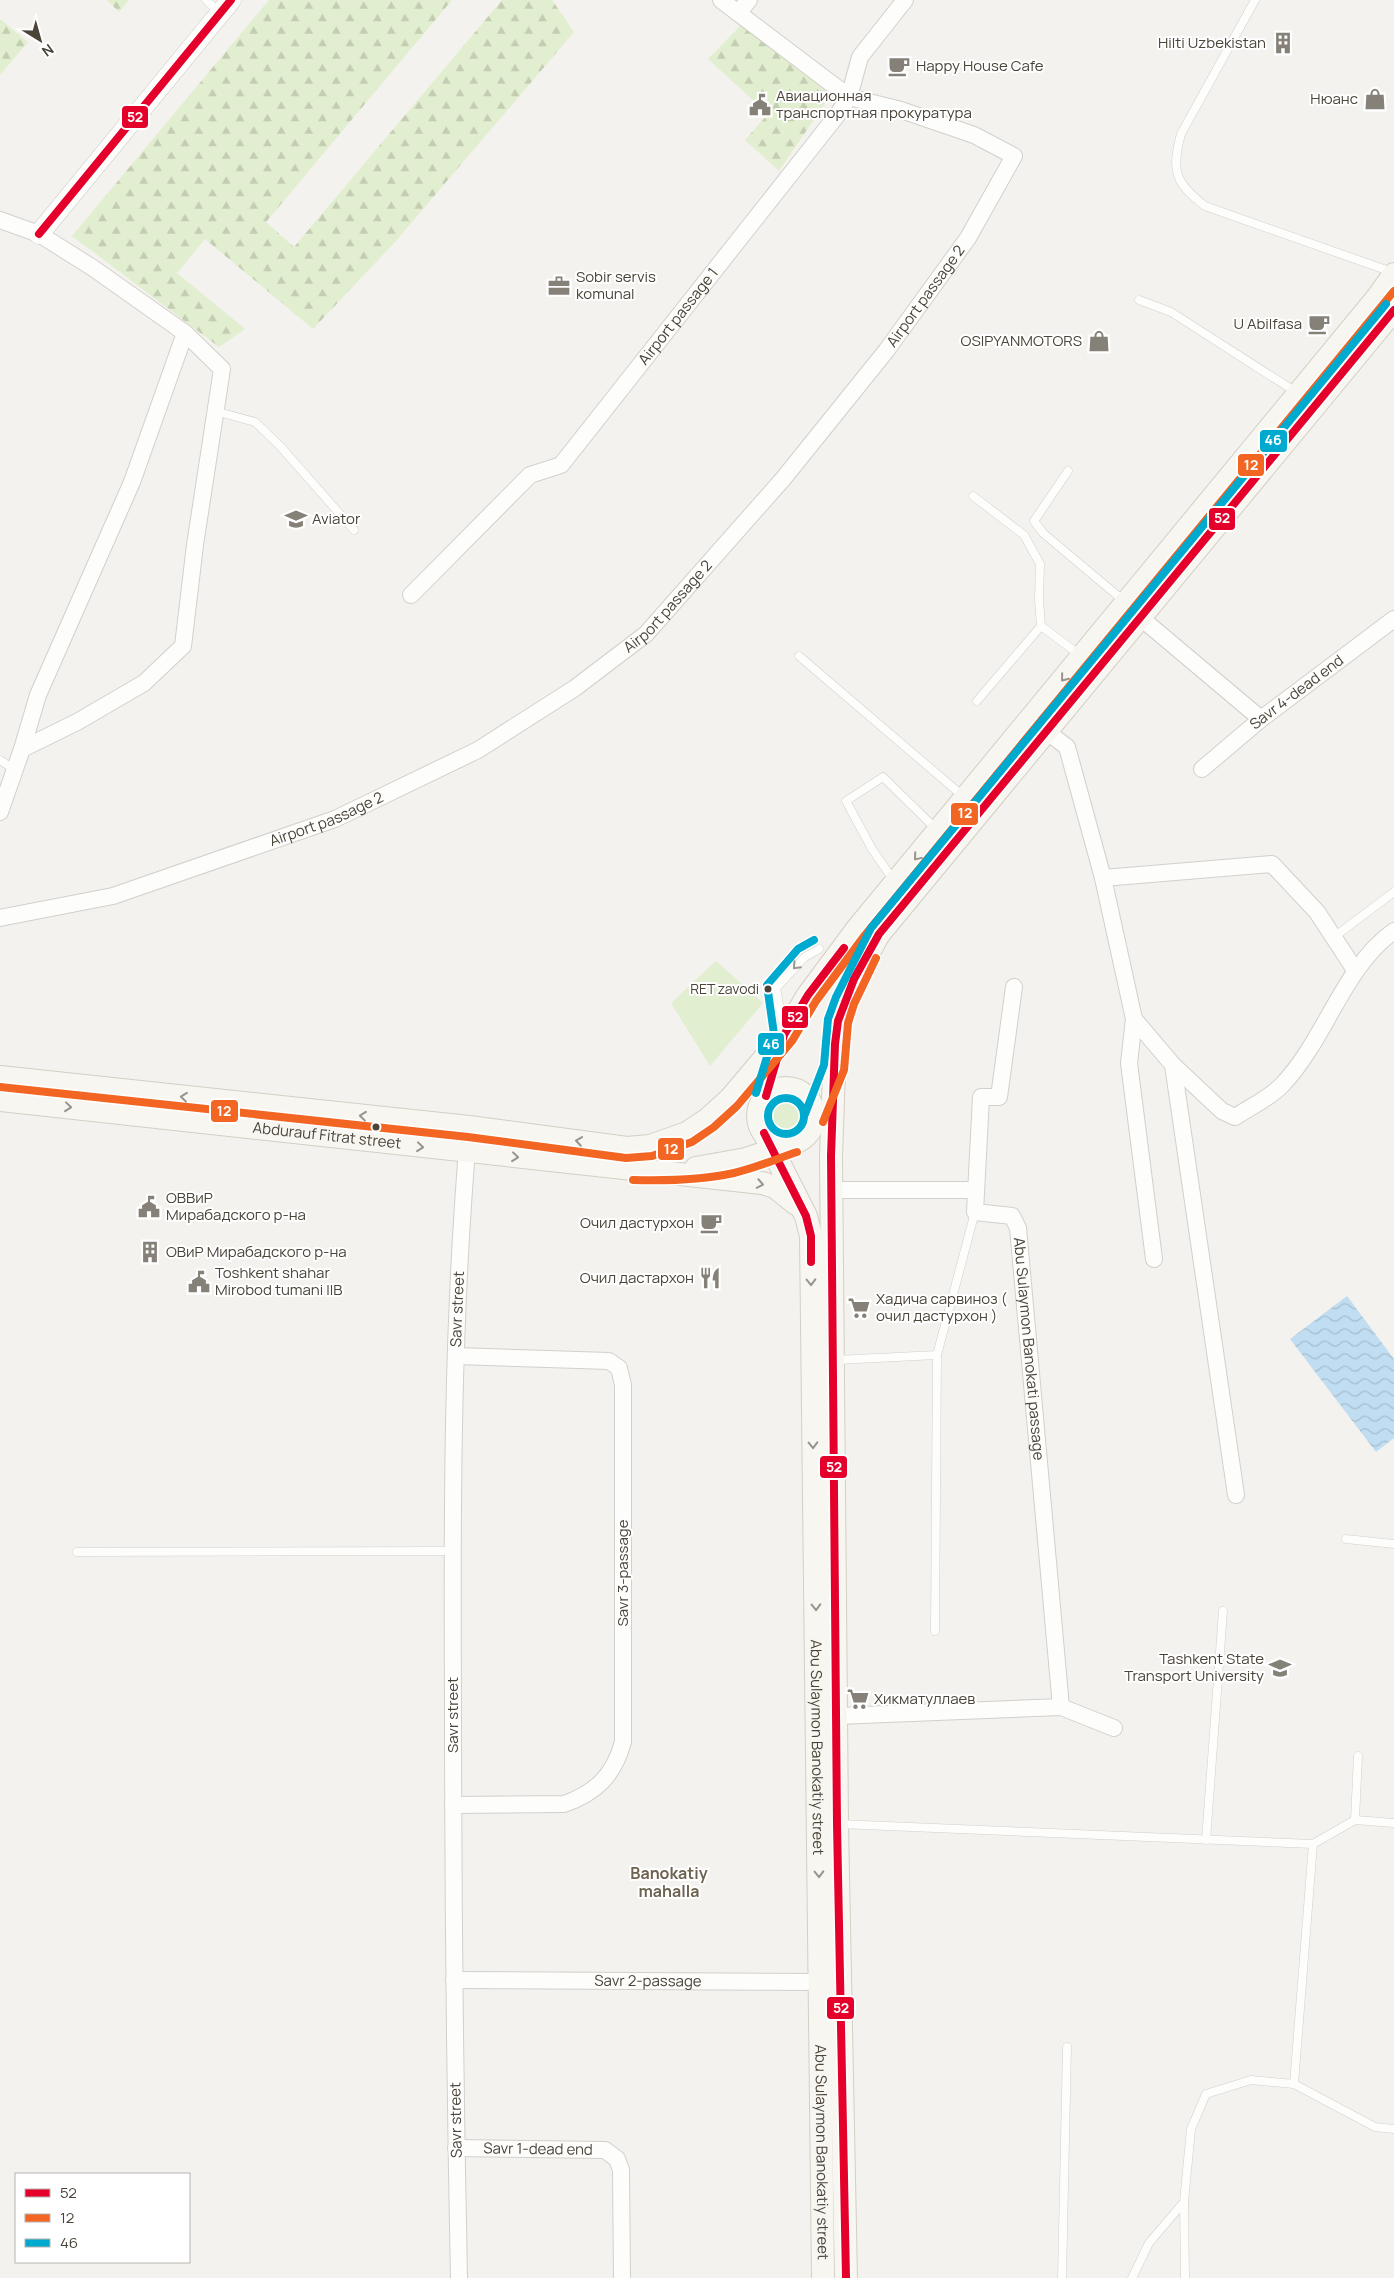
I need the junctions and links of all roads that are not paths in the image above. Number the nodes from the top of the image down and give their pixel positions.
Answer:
1 (721, 0) edge
2 (749, 0) edge
3 (905, 0) edge
4 (1255, 0) edge
5 (219, 4) edge
6 (738, 13) junction
7 (849, 96) junction
8 (0, 220) edge
9 (39, 234) junction
10 (1394, 273) edge
11 (1139, 300) dead end
12 (1394, 310) edge
13 (186, 333) junction
14 (1298, 394) junction
15 (215, 411) junction
16 (1068, 471) dead end
17 (973, 496) dead end
18 (354, 530) dead end
19 (411, 596) dead end
20 (1134, 610) junction
21 (1394, 619) edge
22 (1041, 626) junction
23 (799, 656) dead end
24 (1082, 656) junction
25 (977, 701) dead end
26 (1261, 719) junction
27 (1039, 725) junction
28 (22, 749) junction
29 (0, 760) edge
30 (1202, 769) dead end
31 (15, 770) junction
32 (966, 798) junction
33 (0, 812) edge
34 (938, 831) junction
35 (1103, 878) junction
36 (895, 883) junction
37 (1394, 892) edge
38 (0, 918) edge
39 (1394, 931) edge
40 (1334, 937) junction
41 (819, 949) dead end
42 (1355, 970) junction
43 (1014, 987) dead end
44 (1134, 1019) junction
45 (784, 1035) junction
46 (1173, 1065) junction
47 (834, 1067) junction
48 (0, 1077) edge
49 (766, 1096) junction
50 (0, 1100) edge
51 (717, 1111) junction
52 (814, 1118) junction
53 (468, 1127) junction
54 (768, 1142) junction
55 (466, 1152) junction
56 (831, 1156) junction
57 (626, 1158) junction
58 (832, 1190) junction
59 (976, 1190) junction
60 (975, 1212) junction
61 (806, 1216) junction
62 (1154, 1258) dead end
63 (936, 1355) junction
64 (456, 1356) junction
65 (834, 1360) junction
66 (1236, 1495) dead end
67 (1346, 1539) dead end
68 (1394, 1544) edge
69 (452, 1551) junction
70 (77, 1552) dead end
71 (1223, 1611) dead end
72 (935, 1631) dead end
73 (1061, 1707) junction
74 (837, 1716) junction
75 (1114, 1728) dead end
76 (1358, 1756) dead end
77 (453, 1805) junction
78 (1355, 1820) junction
79 (1394, 1823) edge
80 (837, 1824) junction
81 (1206, 1840) junction
82 (1313, 1844) junction
83 (454, 1980) junction
84 (831, 1982) junction
85 (1067, 2047) dead end
86 (1294, 2084) junction
87 (1394, 2129) edge
88 (456, 2148) junction
89 (1184, 2202) junction
90 (459, 2278) edge
91 (622, 2278) edge
92 (823, 2278) edge
93 (846, 2278) edge
94 (1062, 2278) edge
95 (1132, 2278) edge
96 (1185, 2278) edge

1 - 6 street
2 - 6 street
3 - 7 street, Аirport passage 1
4 - 10 lane
5 - 9 street
6 - 7 street
7 - 19 street, Аirport passage 1
7 - 38 street, Аirport passage 2
8 - 9 street
9 - 13 street
10 - 14 main road, Abu Sulaymon Banokatiy street
11 - 14 lane
12 - 20 main road, Abu Sulaymon Banokatiy street
13 - 15 street
13 - 28 street
14 - 20 main road, Abu Sulaymon Banokatiy street
15 - 18 lane
15 - 28 street
16 - 20 lane
17 - 22 lane
20 - 24 main road, Abu Sulaymon Banokatiy street
20 - 26 street
20 - 27 main road, Abu Sulaymon Banokatiy street
21 - 26 street, Savr 4-dead end
22 - 24 lane
22 - 25 lane
23 - 32 lane
24 -> 27 main road, Abu Sulaymon Banokatiy street
26 - 30 street, Savr 4-dead end
27 - 32 main road, Abu Sulaymon Banokatiy street
27 - 35 street
27 - 47 main road, Abu Sulaymon Banokatiy street
28 - 31 street
29 - 31 lane
31 - 33 street
32 - 34 main road, Abu Sulaymon Banokatiy street
34 -> 36 main road, Abu Sulaymon Banokatiy street
34 - 36 lane
35 - 40 street
35 - 44 street
36 - 45 main road, Abu Sulaymon Banokatiy street
37 - 40 lane
39 - 42 street
40 - 42 street
41 -> 45 lane
42 - 46 street
43 - 59 street
44 - 46 street
44 - 62 street
45 - 49 main road
45 - 51 main road, Abu Sulaymon Banokatiy street
46 - 66 street
47 - 52 main road
47 - 56 main road, Abu Sulaymon Banokatiy street
53 -> 48 main road, Abdurauf Fitrat street
49 - 51 main road
49 - 52 main road
49 - 54 main road
50 -> 55 main road, Abdurauf Fitrat street
51 - 57 main road, Abu Sulaymon Banokatiy street
52 - 54 main road, Abdurauf Fitrat street
52 - 56 main road
53 - 55 street, Savr street
57 -> 53 main road, Abdurauf Fitrat street
54 - 57 main road, Abdurauf Fitrat street
54 - 61 main road
55 -> 57 main road, Abdurauf Fitrat street
55 - 64 street, Savr street
56 - 58 main road, Abu Sulaymon Banokatiy street
57 -> 61 main road, Abdurauf Fitrat street
58 - 59 street
58 - 65 main road, Abu Sulaymon Banokatiy street
59 - 60 street
60 - 63 lane
60 - 73 street, Abu Sulaymon Banokati passage
61 -> 84 main road, Abu Sulaymon Banokatiy street
63 - 65 lane
63 - 72 lane
64 - 69 street, Savr street
64 - 77 street, Savr 3-passage
65 - 74 main road, Abu Sulaymon Banokatiy street
67 - 68 lane
69 - 70 lane
69 - 77 street, Savr street
71 - 81 lane
73 - 74 street
73 - 75 street
74 - 80 main road, Abu Sulaymon Banokatiy street
76 - 78 lane
77 - 83 street, Savr street
78 - 79 lane
78 - 82 lane
80 - 81 lane
80 - 84 main road, Abu Sulaymon Banokatiy street
81 - 82 lane
82 - 86 lane
83 - 84 street, Savr 2-passage
83 - 88 street, Savr street
84 - 92 main road, Abu Sulaymon Banokatiy street
84 - 93 main road, Abu Sulaymon Banokatiy street
85 - 94 lane
86 - 87 lane
86 - 89 lane
88 - 90 street, Savr street
88 - 91 street, Savr 1-dead end
89 - 95 lane
89 - 96 lane

